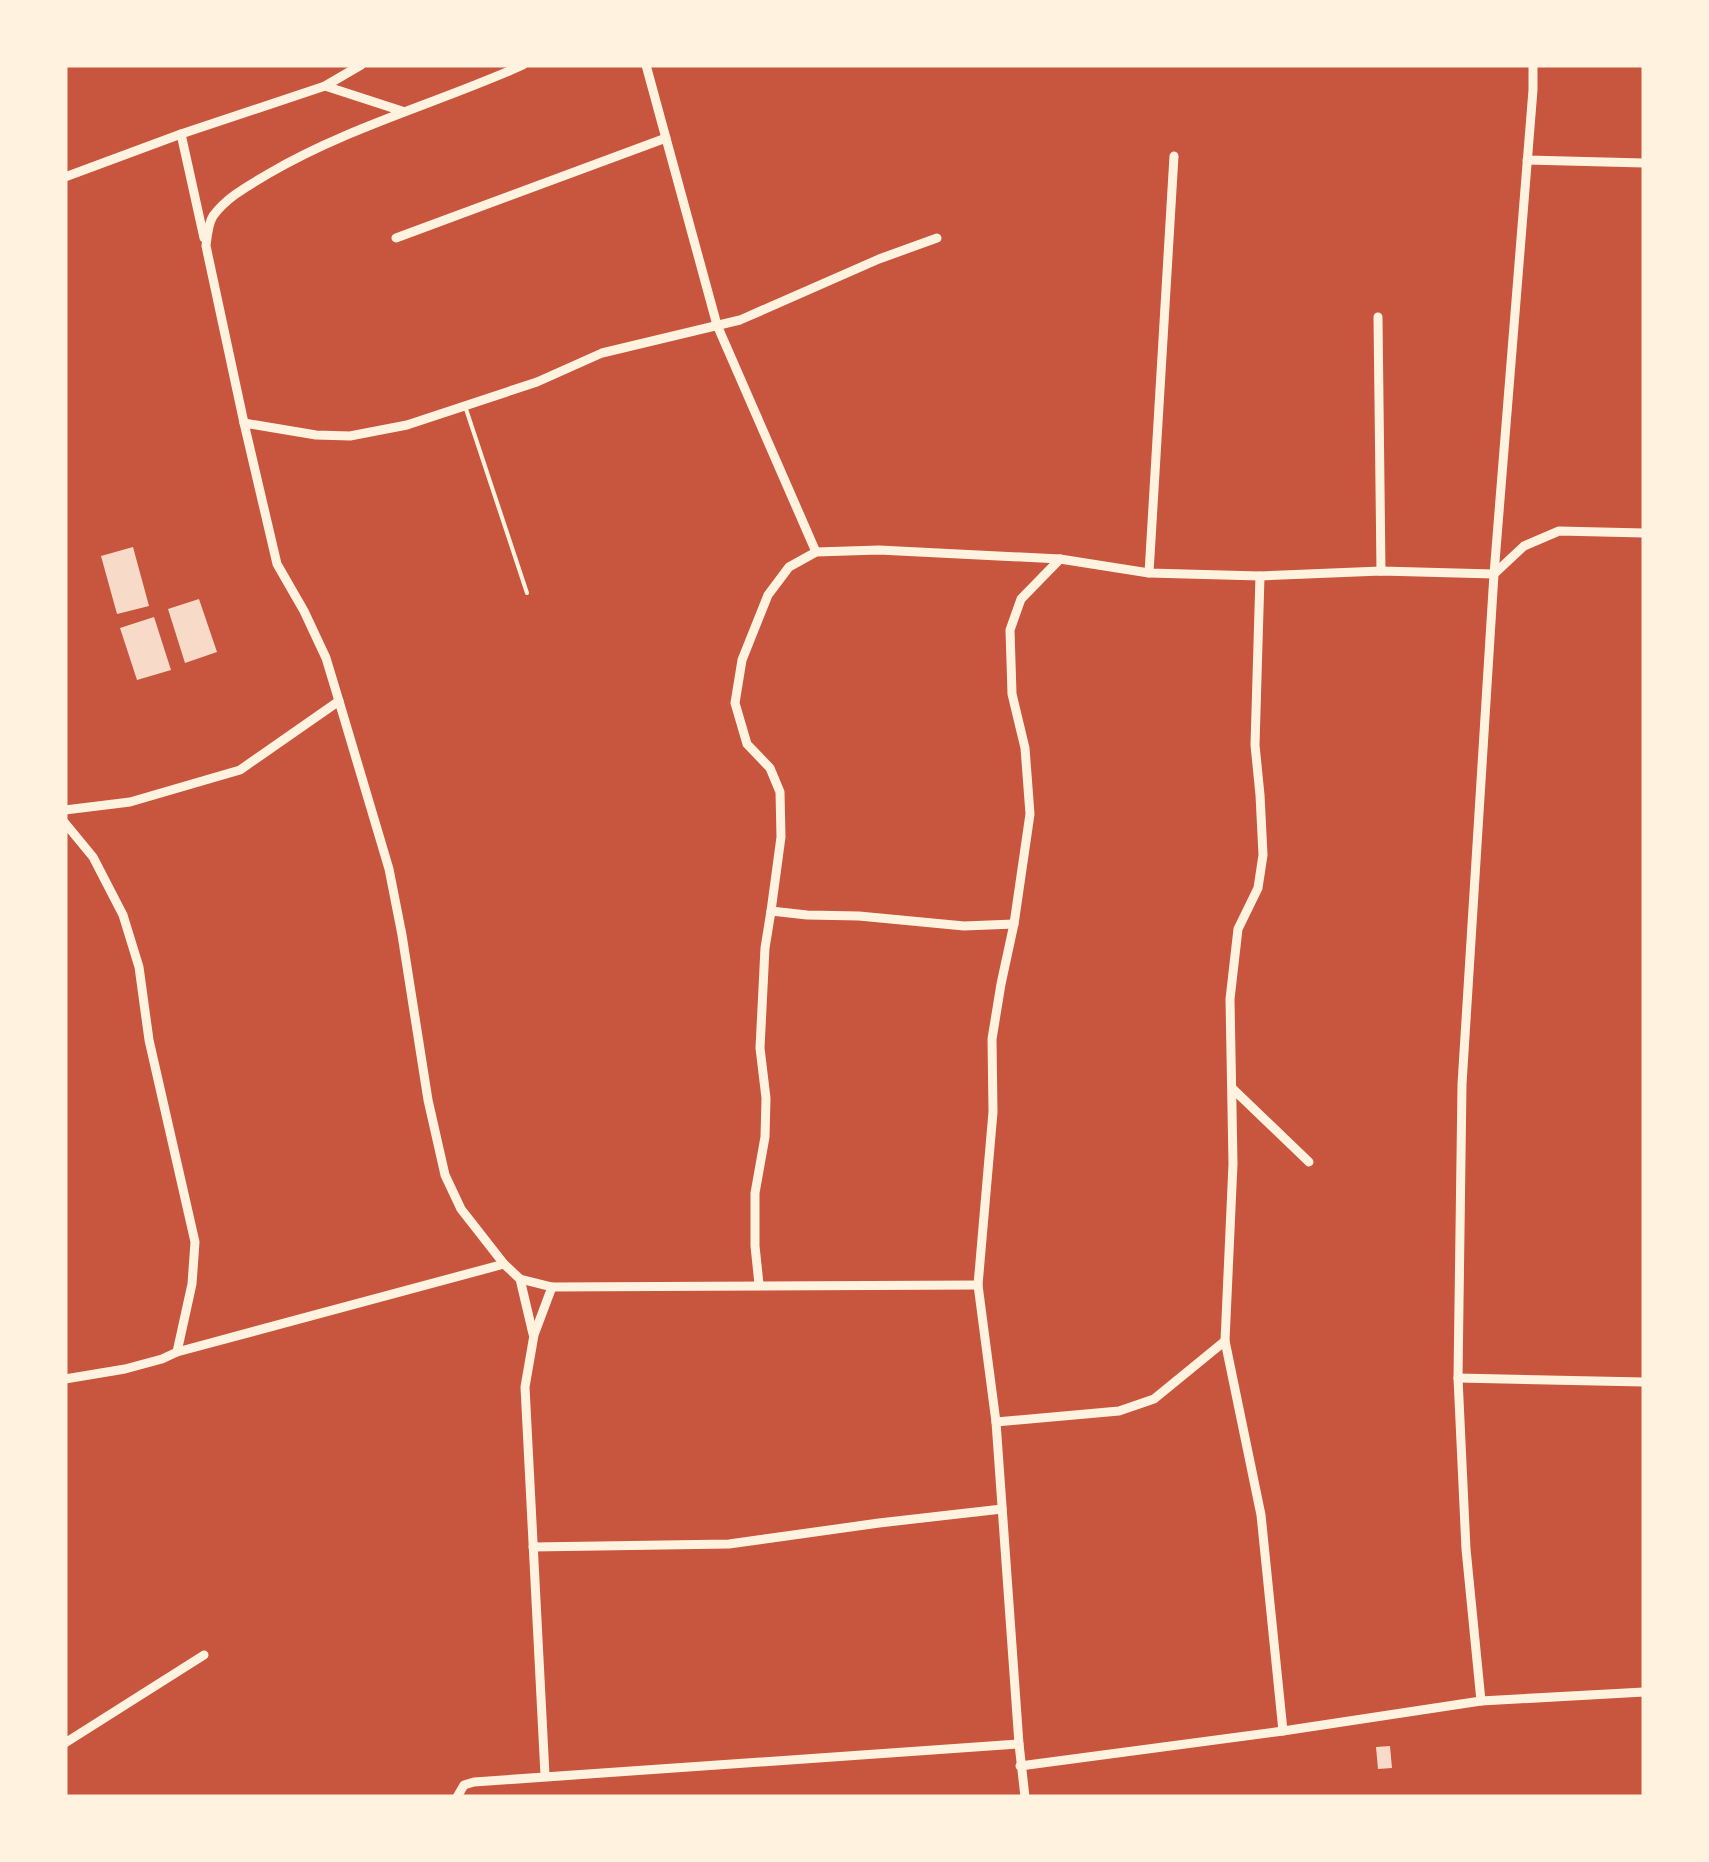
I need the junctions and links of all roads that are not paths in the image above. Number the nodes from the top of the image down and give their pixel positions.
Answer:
1 (361, 65) edge
2 (524, 65) edge
3 (646, 65) edge
4 (1533, 65) edge
5 (325, 86) junction
6 (402, 111) junction
7 (181, 134) junction
8 (666, 138) junction
9 (1174, 156) dead end
10 (1527, 160) junction
11 (1644, 162) edge
12 (65, 177) edge
13 (396, 238) dead end
14 (937, 238) dead end
15 (206, 246) junction
16 (1378, 317) dead end
17 (717, 324) junction
18 (465, 406) junction
19 (244, 423) junction
20 (1644, 533) edge
21 (816, 552) junction
22 (1060, 559) junction
23 (1380, 571) junction
24 (1149, 573) junction
25 (1494, 574) junction
26 (1260, 576) junction
27 (527, 592) dead end
28 (339, 701) junction
29 (65, 810) edge
30 (65, 822) edge
31 (771, 911) junction
32 (1014, 924) junction
33 (1233, 1089) junction
34 (1309, 1162) dead end
35 (504, 1264) junction
36 (520, 1278) junction
37 (759, 1284) junction
38 (978, 1285) junction
39 (552, 1286) junction
40 (534, 1335) junction
41 (1225, 1342) junction
42 (178, 1352) junction
43 (1458, 1378) junction
44 (65, 1379) edge
45 (1644, 1382) edge
46 (996, 1422) junction
47 (1002, 1509) junction
48 (533, 1547) junction
49 (204, 1654) dead end
50 (1644, 1692) edge
51 (1481, 1701) junction
52 (1283, 1731) junction
53 (65, 1743) edge
54 (1018, 1744) junction
55 (1020, 1766) junction
56 (545, 1775) junction
57 (457, 1797) edge
58 (1025, 1797) edge

1 - 5 street
2 - 6 street
3 - 8 street
4 - 10 street
5 - 6 street
5 - 7 street
6 - 15 street
7 - 12 street
7 - 15 street
8 - 13 street
8 - 17 street
9 - 24 street
10 - 11 street
10 - 25 street
14 - 17 street
15 - 19 street
16 - 23 street
17 - 18 street
17 - 21 street
18 - 19 street
18 - 27 lane
19 - 28 street
20 - 25 street
21 - 22 street
21 - 31 street
22 - 24 street
22 - 32 street
23 - 25 street
23 - 26 street
24 - 26 street
25 - 43 street
26 - 33 street
28 - 29 street
28 - 35 street
30 - 42 street
31 - 32 street
31 - 37 street
32 - 38 street
33 - 34 street
33 - 41 street
35 - 36 street
35 - 42 street
36 - 39 street
36 - 40 street
37 - 38 street
37 - 39 street
38 - 46 street
39 - 40 street
40 - 48 street
41 - 46 street
41 - 52 street
42 - 44 street
43 - 45 street
43 - 51 street
46 - 47 street
47 - 48 street
47 - 54 street
48 - 56 street
49 - 53 street
50 - 51 street
51 - 52 street
52 - 55 street
54 - 55 street
54 - 56 street
55 - 58 street
56 - 57 street

